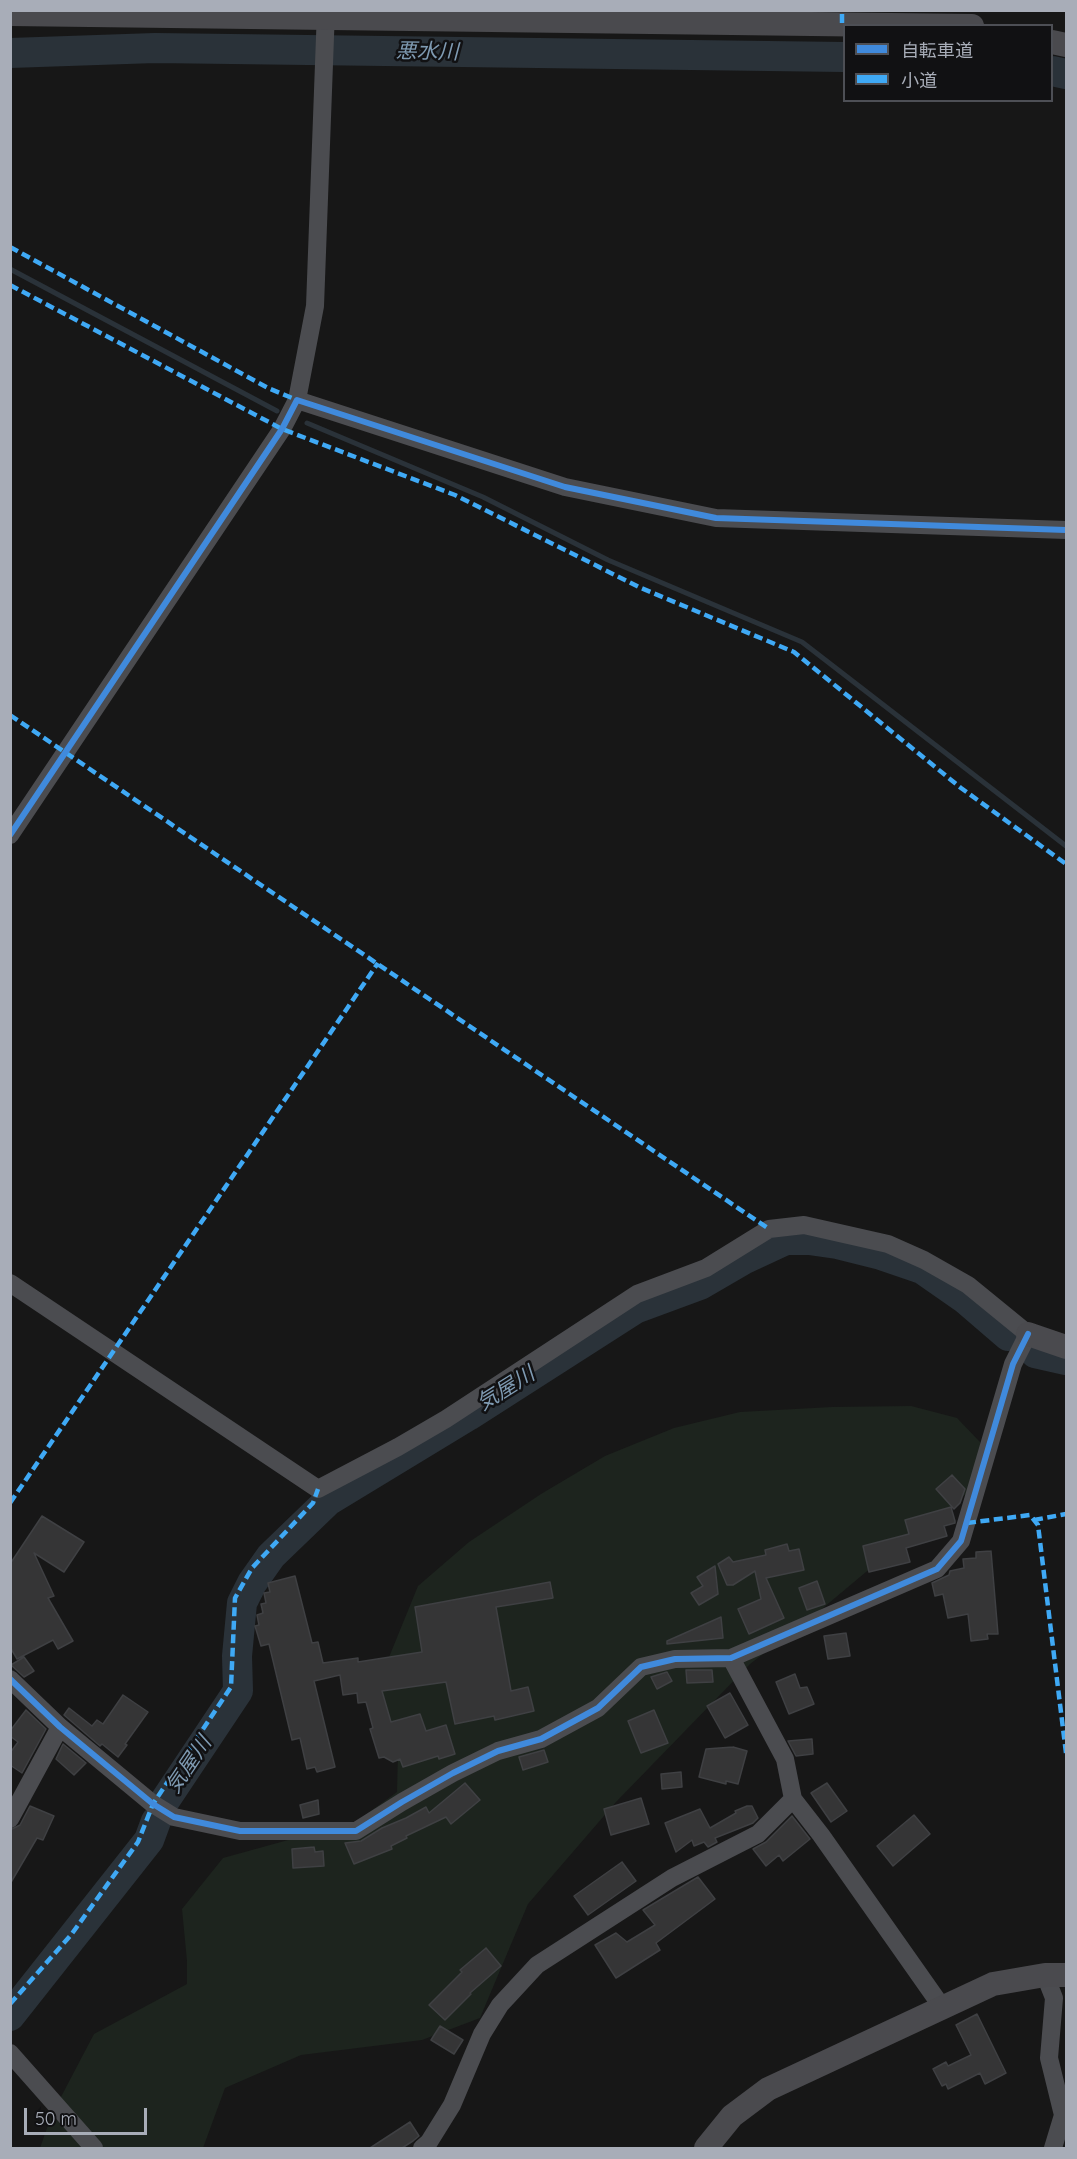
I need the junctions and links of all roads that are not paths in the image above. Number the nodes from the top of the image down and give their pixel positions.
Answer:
1 (10, 14) edge
2 (326, 18) edge
3 (843, 24) edge
4 (297, 400) junction
5 (1066, 530) edge
6 (10, 835) edge
7 (10, 1283) edge
8 (1028, 1335) junction
9 (1066, 1347) edge
10 (731, 1658) junction
11 (10, 1679) edge
12 (60, 1727) junction
13 (793, 1800) junction
14 (10, 1818) edge
15 (1056, 1975) edge
16 (942, 2007) junction
17 (10, 2053) edge
18 (94, 2148) edge
19 (422, 2148) edge
20 (706, 2148) edge
21 (1053, 2148) edge

1 - 2 street
2 - 3 street
2 - 4 street
4 - 5 street
4 - 6 street
7 - 8 street
8 - 9 street
8 - 10 street
10 - 12 street
10 - 13 street
11 - 12 street
12 - 14 street
13 - 16 street
13 - 19 street
15 - 16 street
15 - 21 street
16 - 20 street
17 - 18 street

